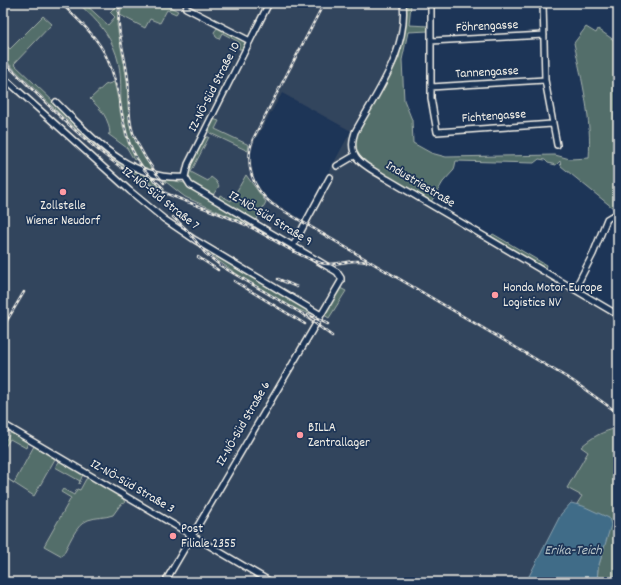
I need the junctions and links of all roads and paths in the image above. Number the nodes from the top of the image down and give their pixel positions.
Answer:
1 (269, 3) edge
2 (403, 3) edge
3 (431, 3) edge
4 (543, 3) edge
5 (186, 8) dead end
6 (544, 35) junction
7 (250, 41) junction
8 (431, 41) junction
9 (3, 77) edge
10 (545, 80) junction
11 (431, 87) junction
12 (56, 102) dead end
13 (552, 124) junction
14 (557, 145) dead end
15 (354, 156) junction
16 (337, 166) dead end
17 (330, 177) dead end
18 (186, 179) junction
19 (618, 218) edge
20 (293, 246) junction
21 (341, 278) joint
22 (575, 289) junction
23 (321, 315) junction
24 (618, 315) edge
25 (3, 424) edge
26 (192, 535) junction
27 (166, 582) edge
28 (271, 582) edge

1 - 7 street, IZ-NÖ-Süd Straße 10
2 - 15 street
3 - 8 street
4 - 6 street
5 - 7 street
6 - 8 street, Föhrengasse
6 - 10 street
7 - 18 street, IZ-NÖ-Süd Straße 10
8 - 11 street
9 - 23 street, IZ-NÖ-Süd Straße 7
10 - 11 street, Tannengasse
10 - 13 street
11 - 13 street, Fichtengasse
12 - 18 street
13 - 14 street
15 - 16 street
15 - 22 street, Industriestraße
17 - 20 street
18 - 20 street, IZ-NÖ-Süd Straße 9
19 - 22 street
20 - 21 street, IZ-NÖ-Süd Straße 9
21 - 23 street, IZ-NÖ-Süd Straße 6
22 - 24 street, Industriestraße
23 - 26 street, IZ-NÖ-Süd Straße 6
25 - 26 street, IZ-NÖ-Süd Straße 3
26 - 27 street, IZ-NÖ-Süd Straße 6
26 - 28 street, IZ-NÖ-Süd Straße 3

